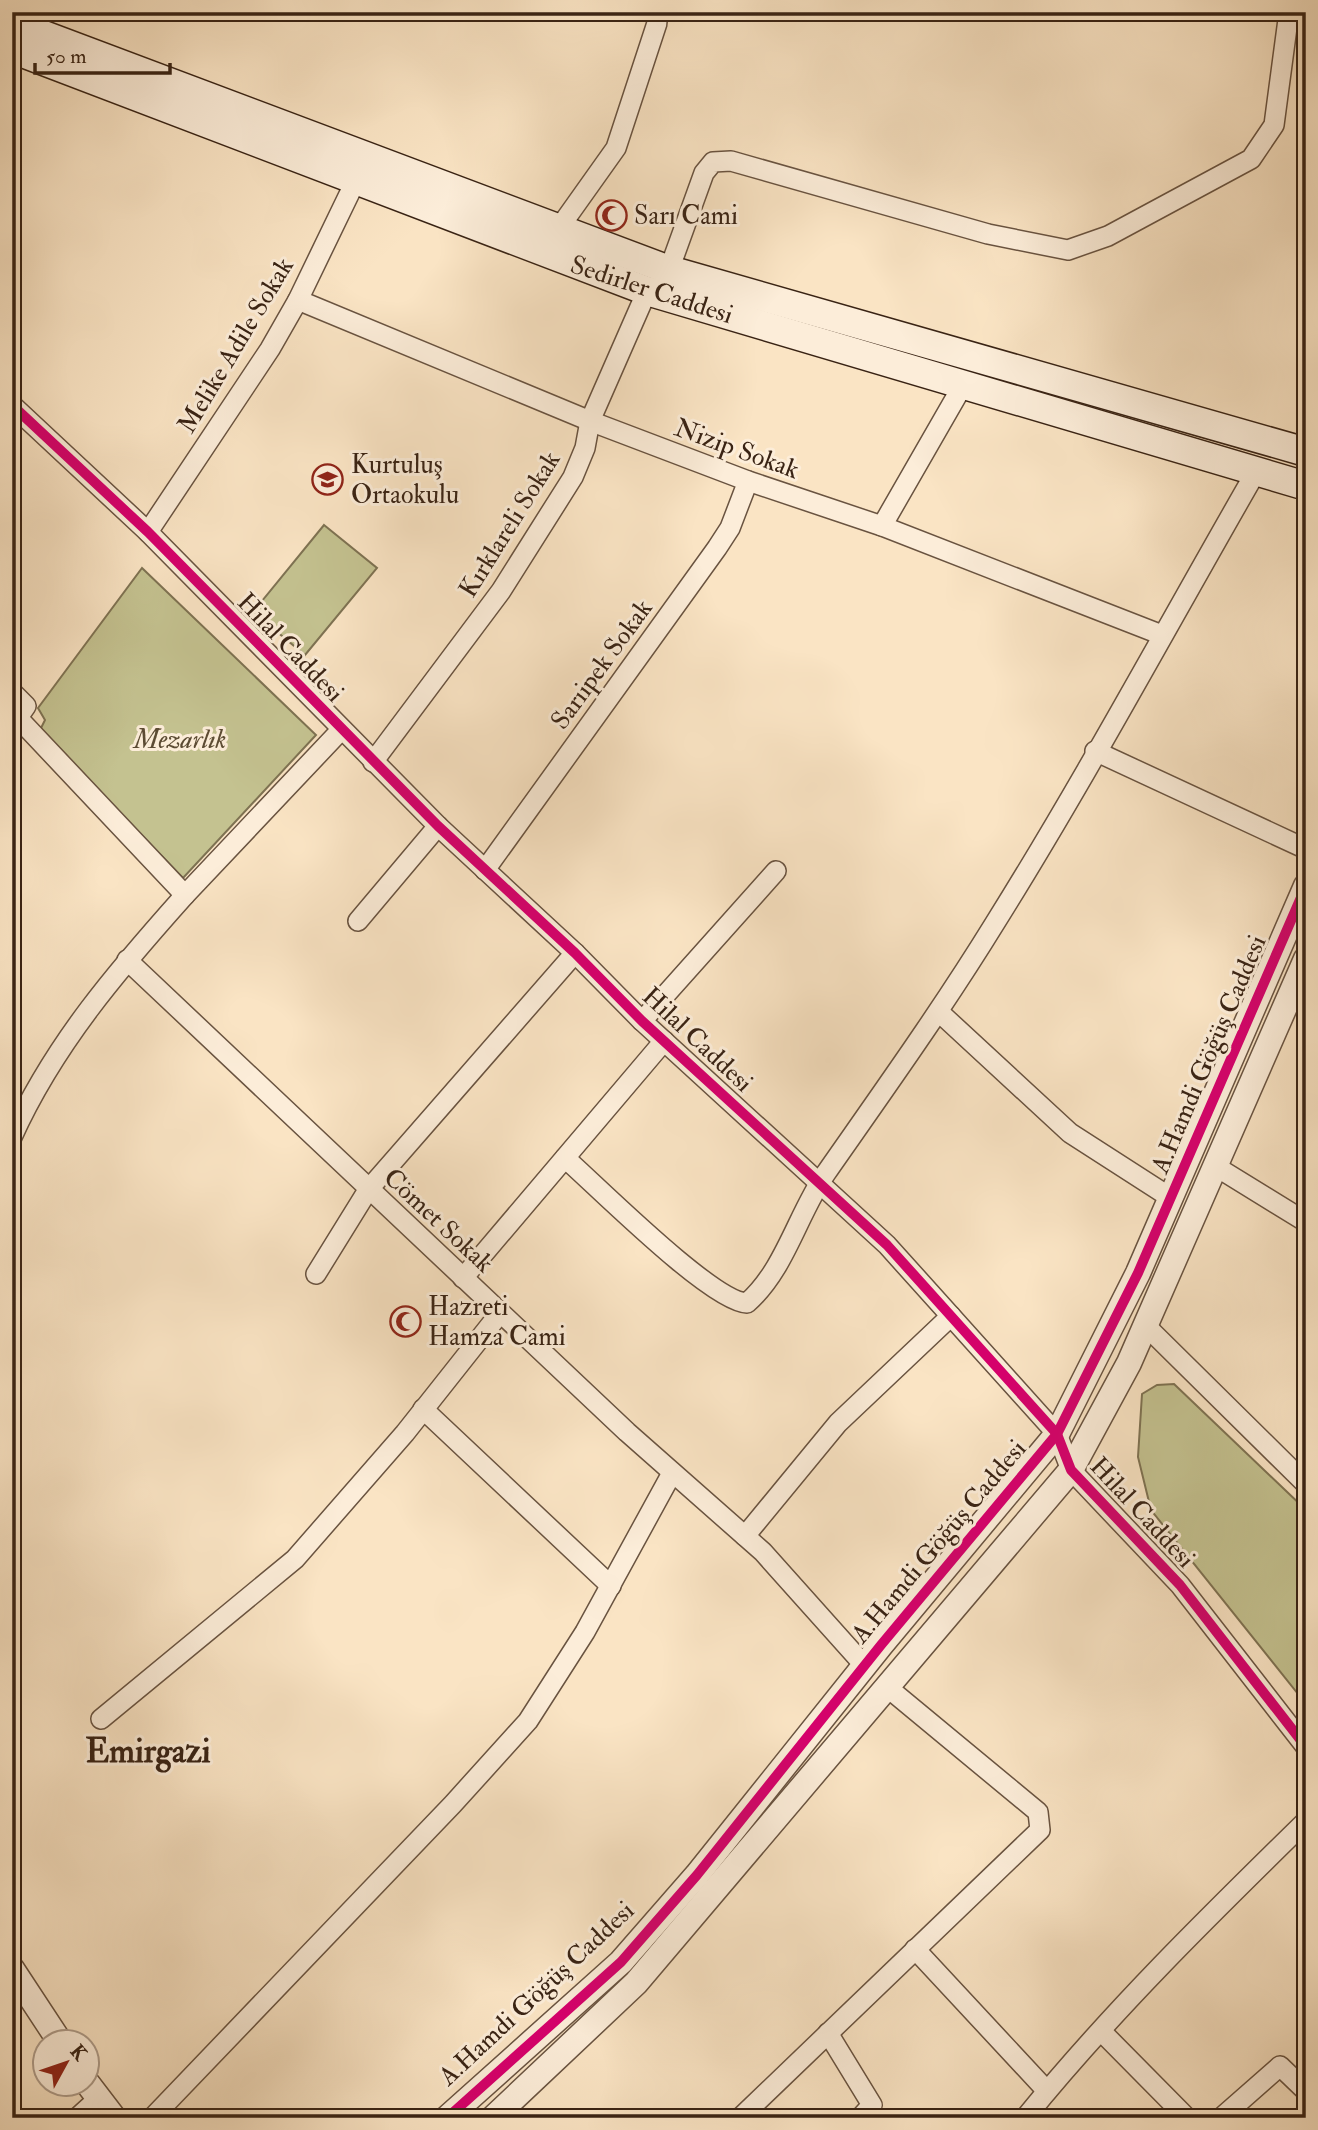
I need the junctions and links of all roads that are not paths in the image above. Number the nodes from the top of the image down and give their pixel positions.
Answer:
1 (1289, 12) edge
2 (12, 23) edge
3 (657, 23) dead end
4 (12, 49) edge
5 (356, 180) junction
6 (557, 230) junction
7 (669, 270) junction
8 (647, 291) junction
9 (298, 300) junction
10 (963, 385) junction
11 (12, 405) edge
12 (590, 421) junction
13 (1306, 433) edge
14 (1254, 438) junction
15 (1306, 452) edge
16 (1257, 470) junction
17 (748, 481) junction
18 (1306, 486) edge
19 (881, 526) junction
20 (148, 532) junction
21 (1162, 635) junction
22 (12, 692) edge
23 (15, 722) edge
24 (341, 730) junction
25 (1095, 751) junction
26 (373, 762) junction
27 (438, 826) junction
28 (1306, 849) edge
29 (485, 870) junction
30 (776, 871) dead end
31 (1306, 886) edge
32 (185, 895) junction
33 (358, 921) dead end
34 (575, 953) junction
35 (127, 960) junction
36 (1305, 962) edge
37 (939, 1012) junction
38 (642, 1021) junction
39 (664, 1041) junction
40 (12, 1137) edge
41 (565, 1158) junction
42 (1215, 1166) junction
43 (820, 1182) junction
44 (368, 1190) junction
45 (1171, 1198) junction
46 (1306, 1222) edge
47 (316, 1274) dead end
48 (463, 1278) junction
49 (500, 1313) junction
50 (951, 1316) junction
51 (1146, 1326) junction
52 (423, 1409) junction
53 (1057, 1434) junction
54 (1071, 1470) junction
55 (672, 1473) junction
56 (1306, 1484) edge
57 (745, 1535) junction
58 (611, 1586) junction
59 (864, 1665) junction
60 (887, 1687) junction
61 (101, 1718) dead end
62 (1306, 1746) edge
63 (1306, 1821) edge
64 (915, 1949) junction
65 (12, 1969) edge
66 (51, 2028) edge
67 (1101, 2031) junction
68 (828, 2033) junction
69 (1047, 2091) junction
70 (1306, 2091) edge
71 (100, 2100) edge
72 (77, 2118) edge
73 (152, 2118) edge
74 (447, 2118) edge
75 (493, 2118) edge
76 (740, 2118) edge
77 (860, 2118) edge
78 (1025, 2118) edge
79 (1188, 2118) edge
80 (1221, 2118) edge

1 - 7 street
2 - 6 main road, Sedirler Caddesi
3 - 6 street
4 - 5 main road, Sedirler Caddesi
5 - 8 main road, Sedirler Caddesi
5 - 9 street, Melike Adile Sokak
6 - 7 main road, Sedirler Caddesi
7 - 14 main road, Sedirler Caddesi
8 - 10 main road, Sedirler Caddesi
8 - 12 street, Kırklareli Sokak
9 - 12 street, Nizip Sokak
9 - 20 street, Melike Adile Sokak
10 - 16 main road, Sedirler Caddesi
10 - 19 street
11 - 20 street, Hilal Caddesi
12 - 17 street, Nizip Sokak
12 - 26 street, Kırklareli Sokak
13 - 14 main road
14 - 15 main road, Sedirler Caddesi
16 - 18 main road, Sedirler Caddesi
16 - 21 street
17 - 19 street, Nizip Sokak
17 - 29 street, Sarıipek Sokak
19 - 21 street, Nizip Sokak
20 - 24 street, Hilal Caddesi
21 - 25 street
22 - 23 street
23 - 32 street
24 - 26 street, Hilal Caddesi
24 - 32 street
25 - 28 street
25 - 37 street
26 - 27 street, Hilal Caddesi
27 - 29 street, Hilal Caddesi
27 - 33 street
29 - 34 street, Hilal Caddesi
30 - 38 street
31 - 45 street, A.Hamdi Göğüş Caddesi
32 - 35 street
34 - 38 street, Hilal Caddesi
34 - 44 street
35 - 40 street
35 - 44 street, Cömet Sokak
36 - 42 street, A.Hamdi Göğüş Caddesi
37 - 43 street
37 - 45 street
38 - 39 street, Hilal Caddesi
39 - 41 street
39 - 43 street, Hilal Caddesi
41 - 43 street
41 - 48 street
42 - 46 street
42 - 51 street, A.Hamdi Göğüş Caddesi
43 - 50 street, Hilal Caddesi
44 - 47 street
44 - 48 street, Cömet Sokak
45 - 53 street, A.Hamdi Göğüş Caddesi
48 - 49 street, Cömet Sokak
49 - 52 street
49 - 55 street, Cömet Sokak
50 - 53 street, Hilal Caddesi
50 - 57 street
51 - 54 street, A.Hamdi Göğüş Caddesi
51 - 56 street
52 - 58 street
52 - 61 street
53 - 54 street, Hilal Caddesi
53 - 59 street, A.Hamdi Göğüş Caddesi
54 - 60 street, A.Hamdi Göğüş Caddesi
54 - 62 street, Hilal Caddesi
55 - 57 street, Cömet Sokak
55 - 58 street
57 - 59 street, Cömet Sokak
58 - 73 street
59 - 74 street, A.Hamdi Göğüş Caddesi
60 - 64 street
60 - 75 street, A.Hamdi Göğüş Caddesi
63 - 67 street
64 - 68 street
64 - 69 street
65 - 66 street
67 - 69 street
67 - 79 street
68 - 76 street
68 - 77 street
69 - 78 street
70 - 80 street
71 - 72 street

